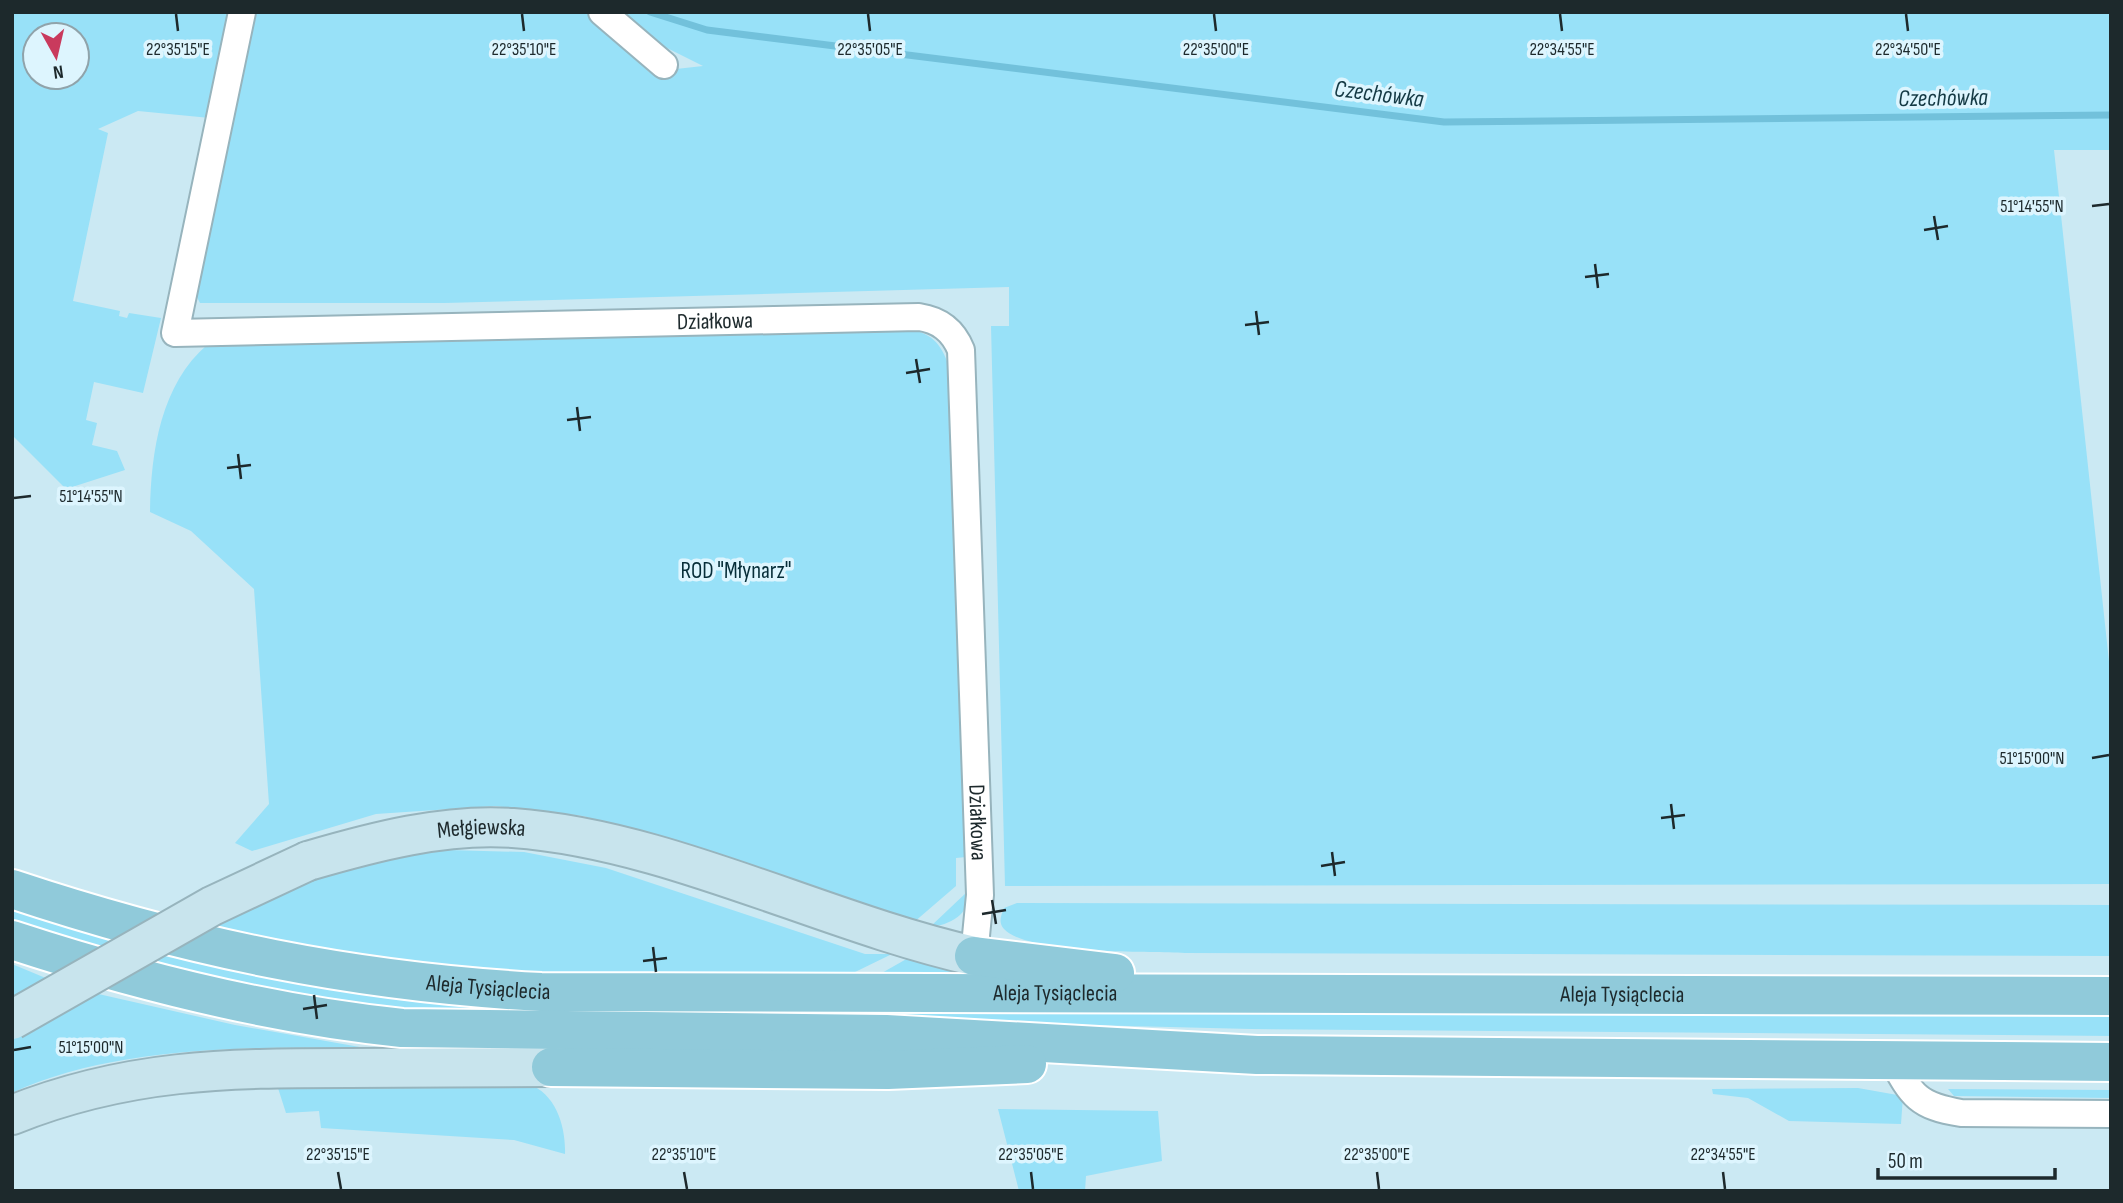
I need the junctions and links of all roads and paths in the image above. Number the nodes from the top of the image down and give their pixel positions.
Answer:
1 (242, 12) edge
2 (602, 12) edge
3 (664, 65) dead end
4 (12, 889) edge
5 (12, 940) edge
6 (974, 956) junction
7 (1291, 995) junction
8 (2111, 996) edge
9 (12, 1020) edge
10 (1257, 1055) junction
11 (1892, 1059) junction
12 (2111, 1062) edge
13 (2111, 1114) edge
14 (12, 1115) edge

1 - 6 street, Działkowa
2 - 3 street
4 - 7 main road, Aleja Tysiąclecia
5 - 10 main road, Aleja Tysiąclecia
6 - 7 main road
6 - 9 main road, Mełgiewska, bridge
7 - 8 main road, Aleja Tysiąclecia
10 - 11 main road, Aleja Tysiąclecia
10 - 14 main road
11 - 12 main road, Aleja Tysiąclecia
11 - 13 street

